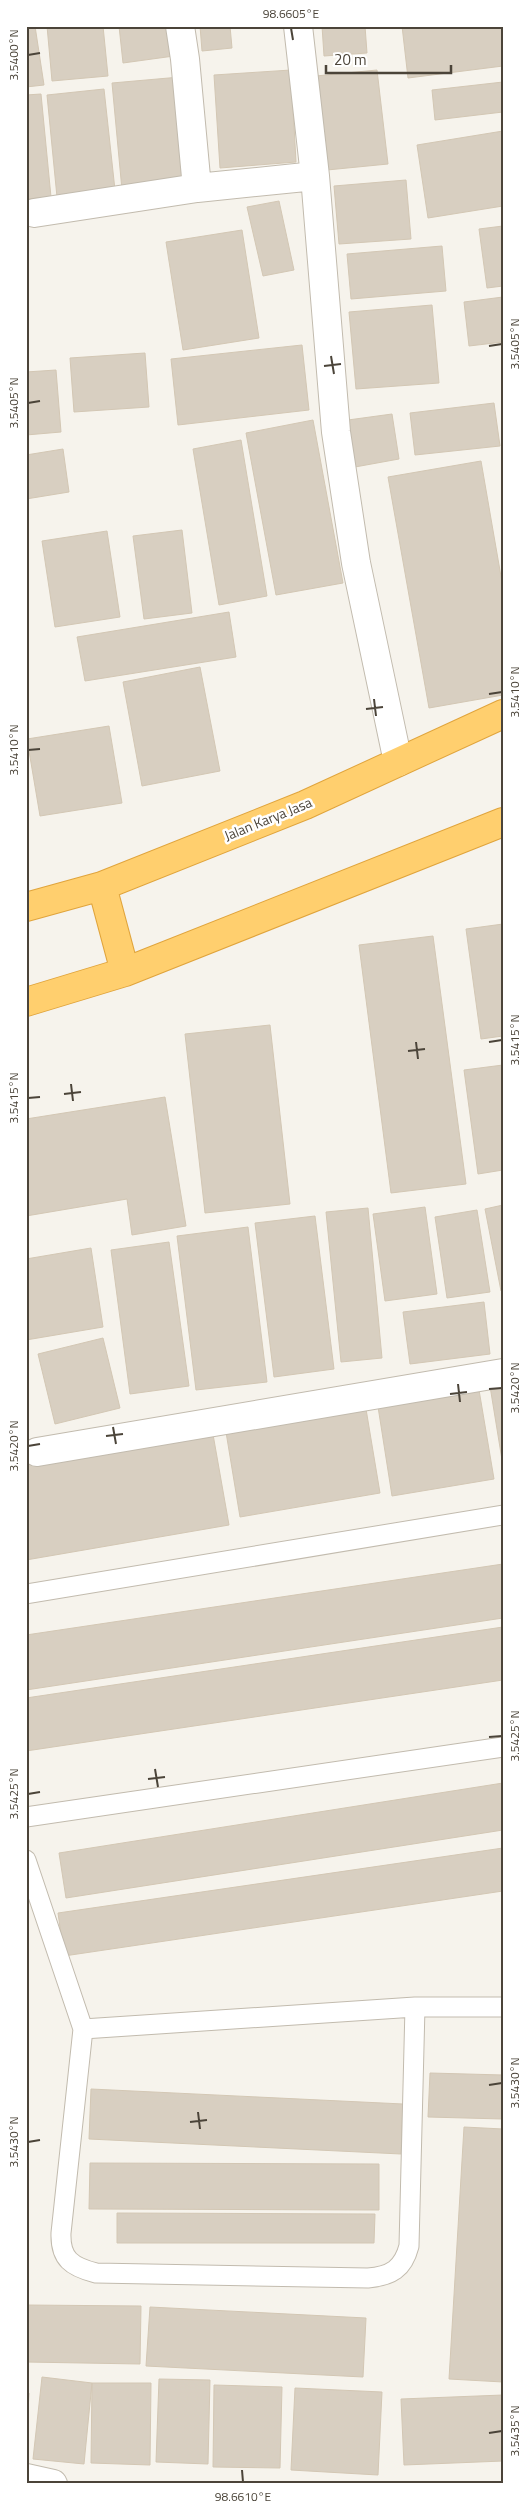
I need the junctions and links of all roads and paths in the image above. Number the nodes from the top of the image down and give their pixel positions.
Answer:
1 (180, 26) edge
2 (298, 26) edge
3 (315, 176) junction
4 (197, 188) junction
5 (34, 213) dead end
6 (503, 714) edge
7 (398, 762) junction
8 (503, 822) edge
9 (102, 886) junction
10 (26, 906) edge
11 (125, 972) junction
12 (26, 1002) edge
13 (503, 1373) edge
14 (37, 1452) dead end
15 (503, 1515) edge
16 (26, 1594) edge
17 (503, 1747) edge
18 (26, 1817) edge
19 (26, 1860) edge
20 (415, 2007) junction
21 (503, 2007) edge
22 (82, 2029) junction
23 (26, 2478) edge
24 (53, 2484) edge

1 - 4 street
2 - 3 street
3 - 4 street
3 - 7 street
4 - 5 street
6 - 7 highway, Jalan Karya Jasa
7 - 9 highway, Jalan Karya Jasa
8 - 11 highway
9 - 10 highway, Jalan Karya Jasa
9 - 11 highway
11 - 12 highway
13 - 14 street
15 - 16 lane
17 - 18 lane
19 - 22 lane
20 - 21 lane
20 - 22 lane
20 - 22 lane
23 - 24 street

